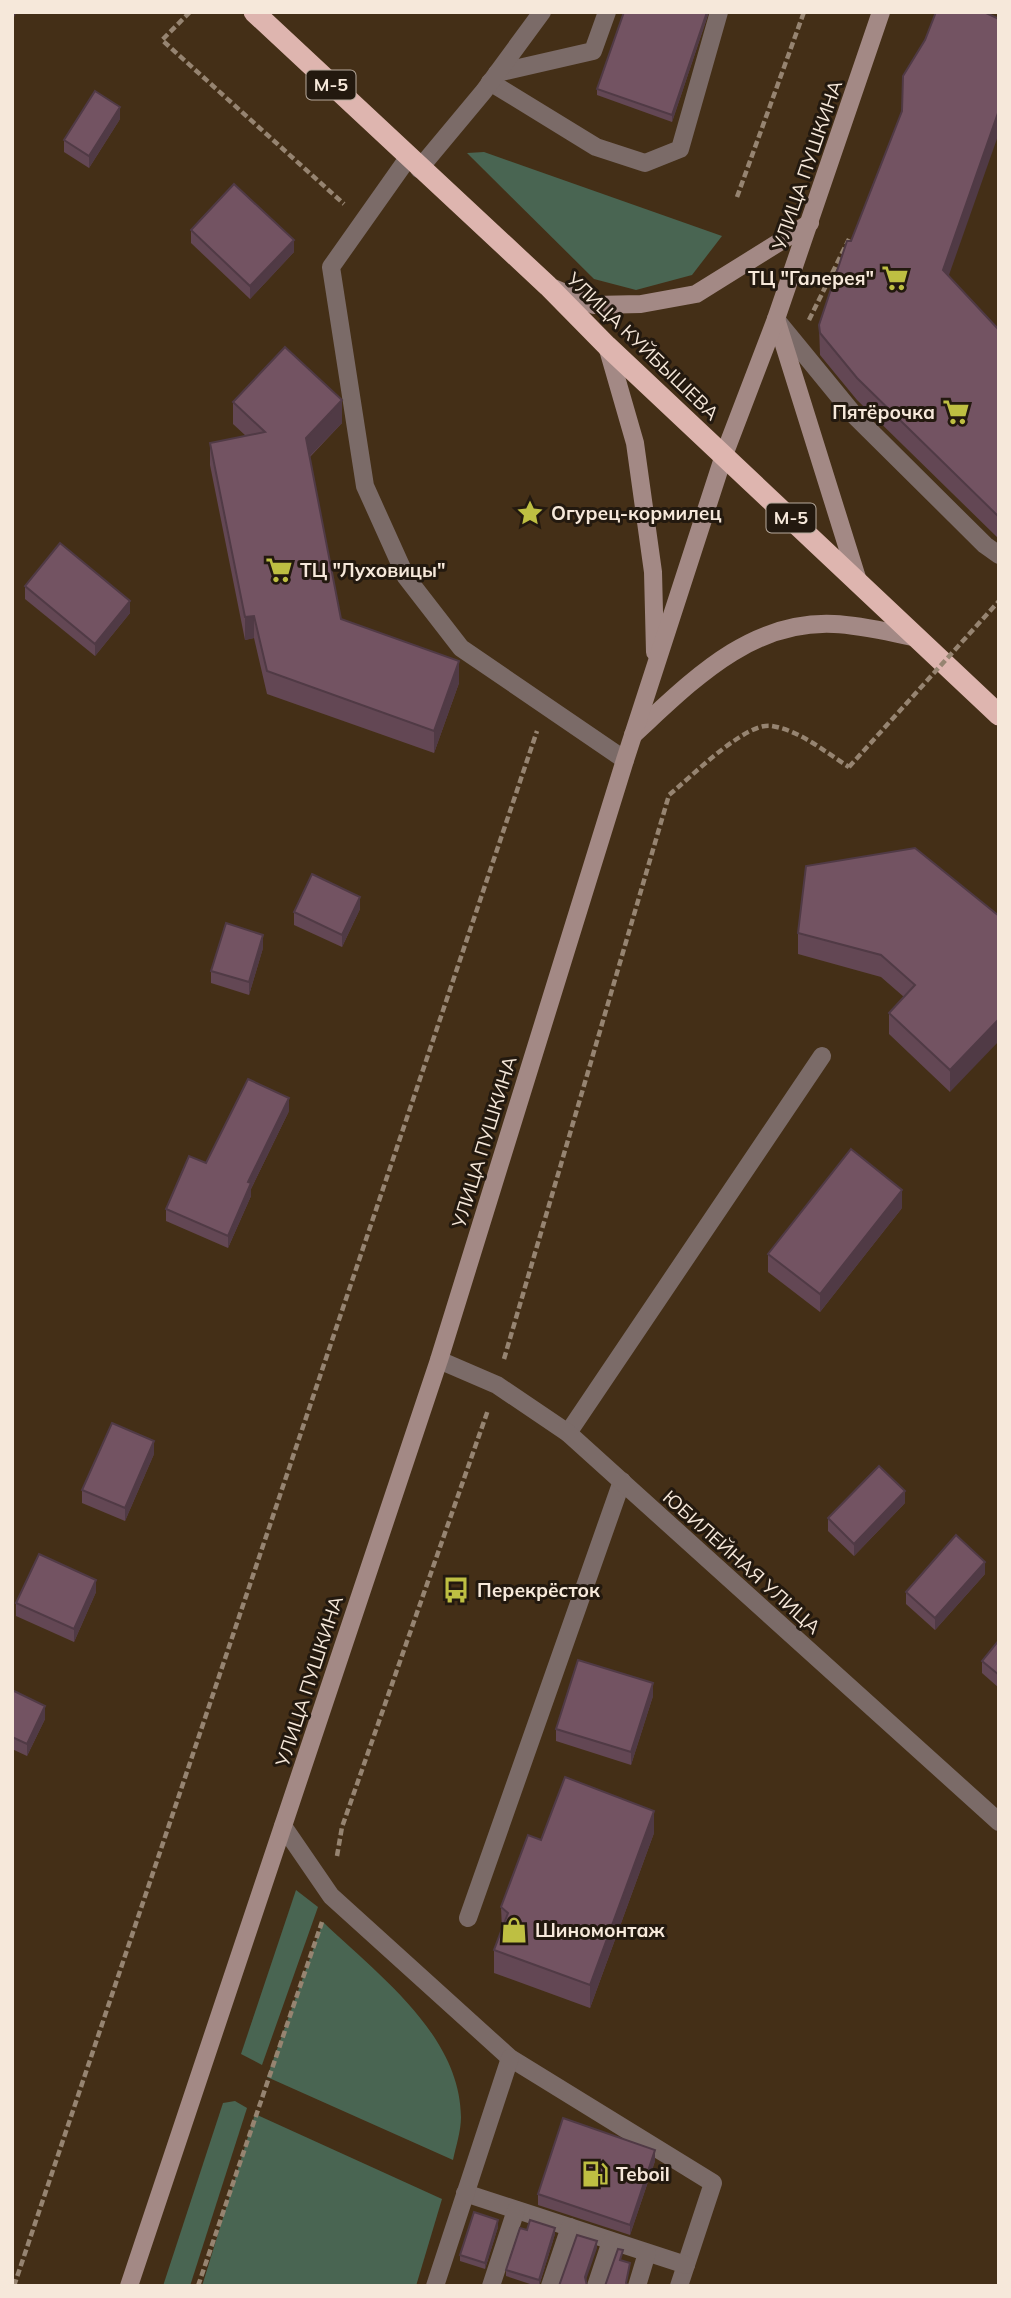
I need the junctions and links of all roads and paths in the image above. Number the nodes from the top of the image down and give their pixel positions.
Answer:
1 (190, 12) edge
2 (254, 12) edge
3 (542, 12) edge
4 (607, 12) edge
5 (719, 12) edge
6 (804, 12) edge
7 (881, 12) edge
8 (494, 77) junction
9 (414, 163) junction
10 (737, 197) dead end
11 (363, 221) junction
12 (810, 223) junction
13 (548, 286) junction
14 (776, 319) junction
15 (607, 346) junction
16 (724, 455) junction
17 (999, 555) edge
18 (858, 581) junction
19 (999, 601) edge
20 (919, 638) junction
21 (655, 666) junction
22 (545, 706) junction
23 (999, 715) edge
24 (633, 735) junction
25 (625, 760) junction
26 (822, 1056) dead end
27 (439, 1360) junction
28 (497, 1385) junction
29 (568, 1433) junction
30 (622, 1481) junction
31 (999, 1822) edge
32 (283, 1826) junction
33 (331, 1896) junction
34 (468, 1918) dead end
35 (510, 2058) junction
36 (465, 2193) junction
37 (516, 2210) junction
38 (570, 2227) junction
39 (611, 2241) junction
40 (648, 2253) junction
41 (686, 2265) junction
42 (14, 2286) edge
43 (129, 2286) edge
44 (198, 2286) edge
45 (435, 2286) edge
46 (491, 2286) edge
47 (550, 2286) edge
48 (596, 2286) edge
49 (637, 2286) edge
50 (679, 2286) edge

1 - 11 path
2 - 9 highway, УЛИЦА КУЙБЫШЕВА / М-5
3 - 8 street
4 - 8 street
5 - 8 street
6 - 10 path
7 - 12 main road, УЛИЦА ПУШКИНА
8 - 9 street
9 - 11 street
9 - 13 highway, УЛИЦА КУЙБЫШЕВА / М-5
11 - 22 street
12 - 13 main road
12 - 14 main road, УЛИЦА ПУШКИНА
13 - 15 highway, УЛИЦА КУЙБЫШЕВА / М-5
14 - 16 main road, УЛИЦА ПУШКИНА
14 - 17 street
14 - 18 main road
15 - 16 highway, УЛИЦА КУЙБЫШЕВА / М-5
15 - 21 main road
16 - 18 highway, УЛИЦА КУЙБЫШЕВА / М-5
16 - 21 main road, УЛИЦА ПУШКИНА
18 - 20 highway, УЛИЦА КУЙБЫШЕВА / М-5
19 - 28 path, bridge
20 - 23 highway, УЛИЦА КУЙБЫШЕВА / М-5
20 - 24 main road
21 - 24 main road, УЛИЦА ПУШКИНА
22 - 25 street
22 - 42 path
24 - 25 main road, УЛИЦА ПУШКИНА
25 - 27 main road, УЛИЦА ПУШКИНА
26 - 29 street
27 - 28 street, ЮБИЛЕЙНАЯ УЛИЦА
27 - 32 main road, УЛИЦА ПУШКИНА
28 - 29 street, ЮБИЛЕЙНАЯ УЛИЦА
28 - 33 path
29 - 30 street, ЮБИЛЕЙНАЯ УЛИЦА
30 - 31 street, ЮБИЛЕЙНАЯ УЛИЦА
30 - 34 street
32 - 33 street
32 - 43 main road, УЛИЦА ПУШКИНА
33 - 35 street
33 - 44 path
35 - 36 street
35 - 41 street
36 - 37 street
36 - 45 street
37 - 38 street
37 - 46 street
38 - 39 street
38 - 47 street
39 - 40 street
39 - 48 street
40 - 41 street
40 - 49 street
41 - 50 street

